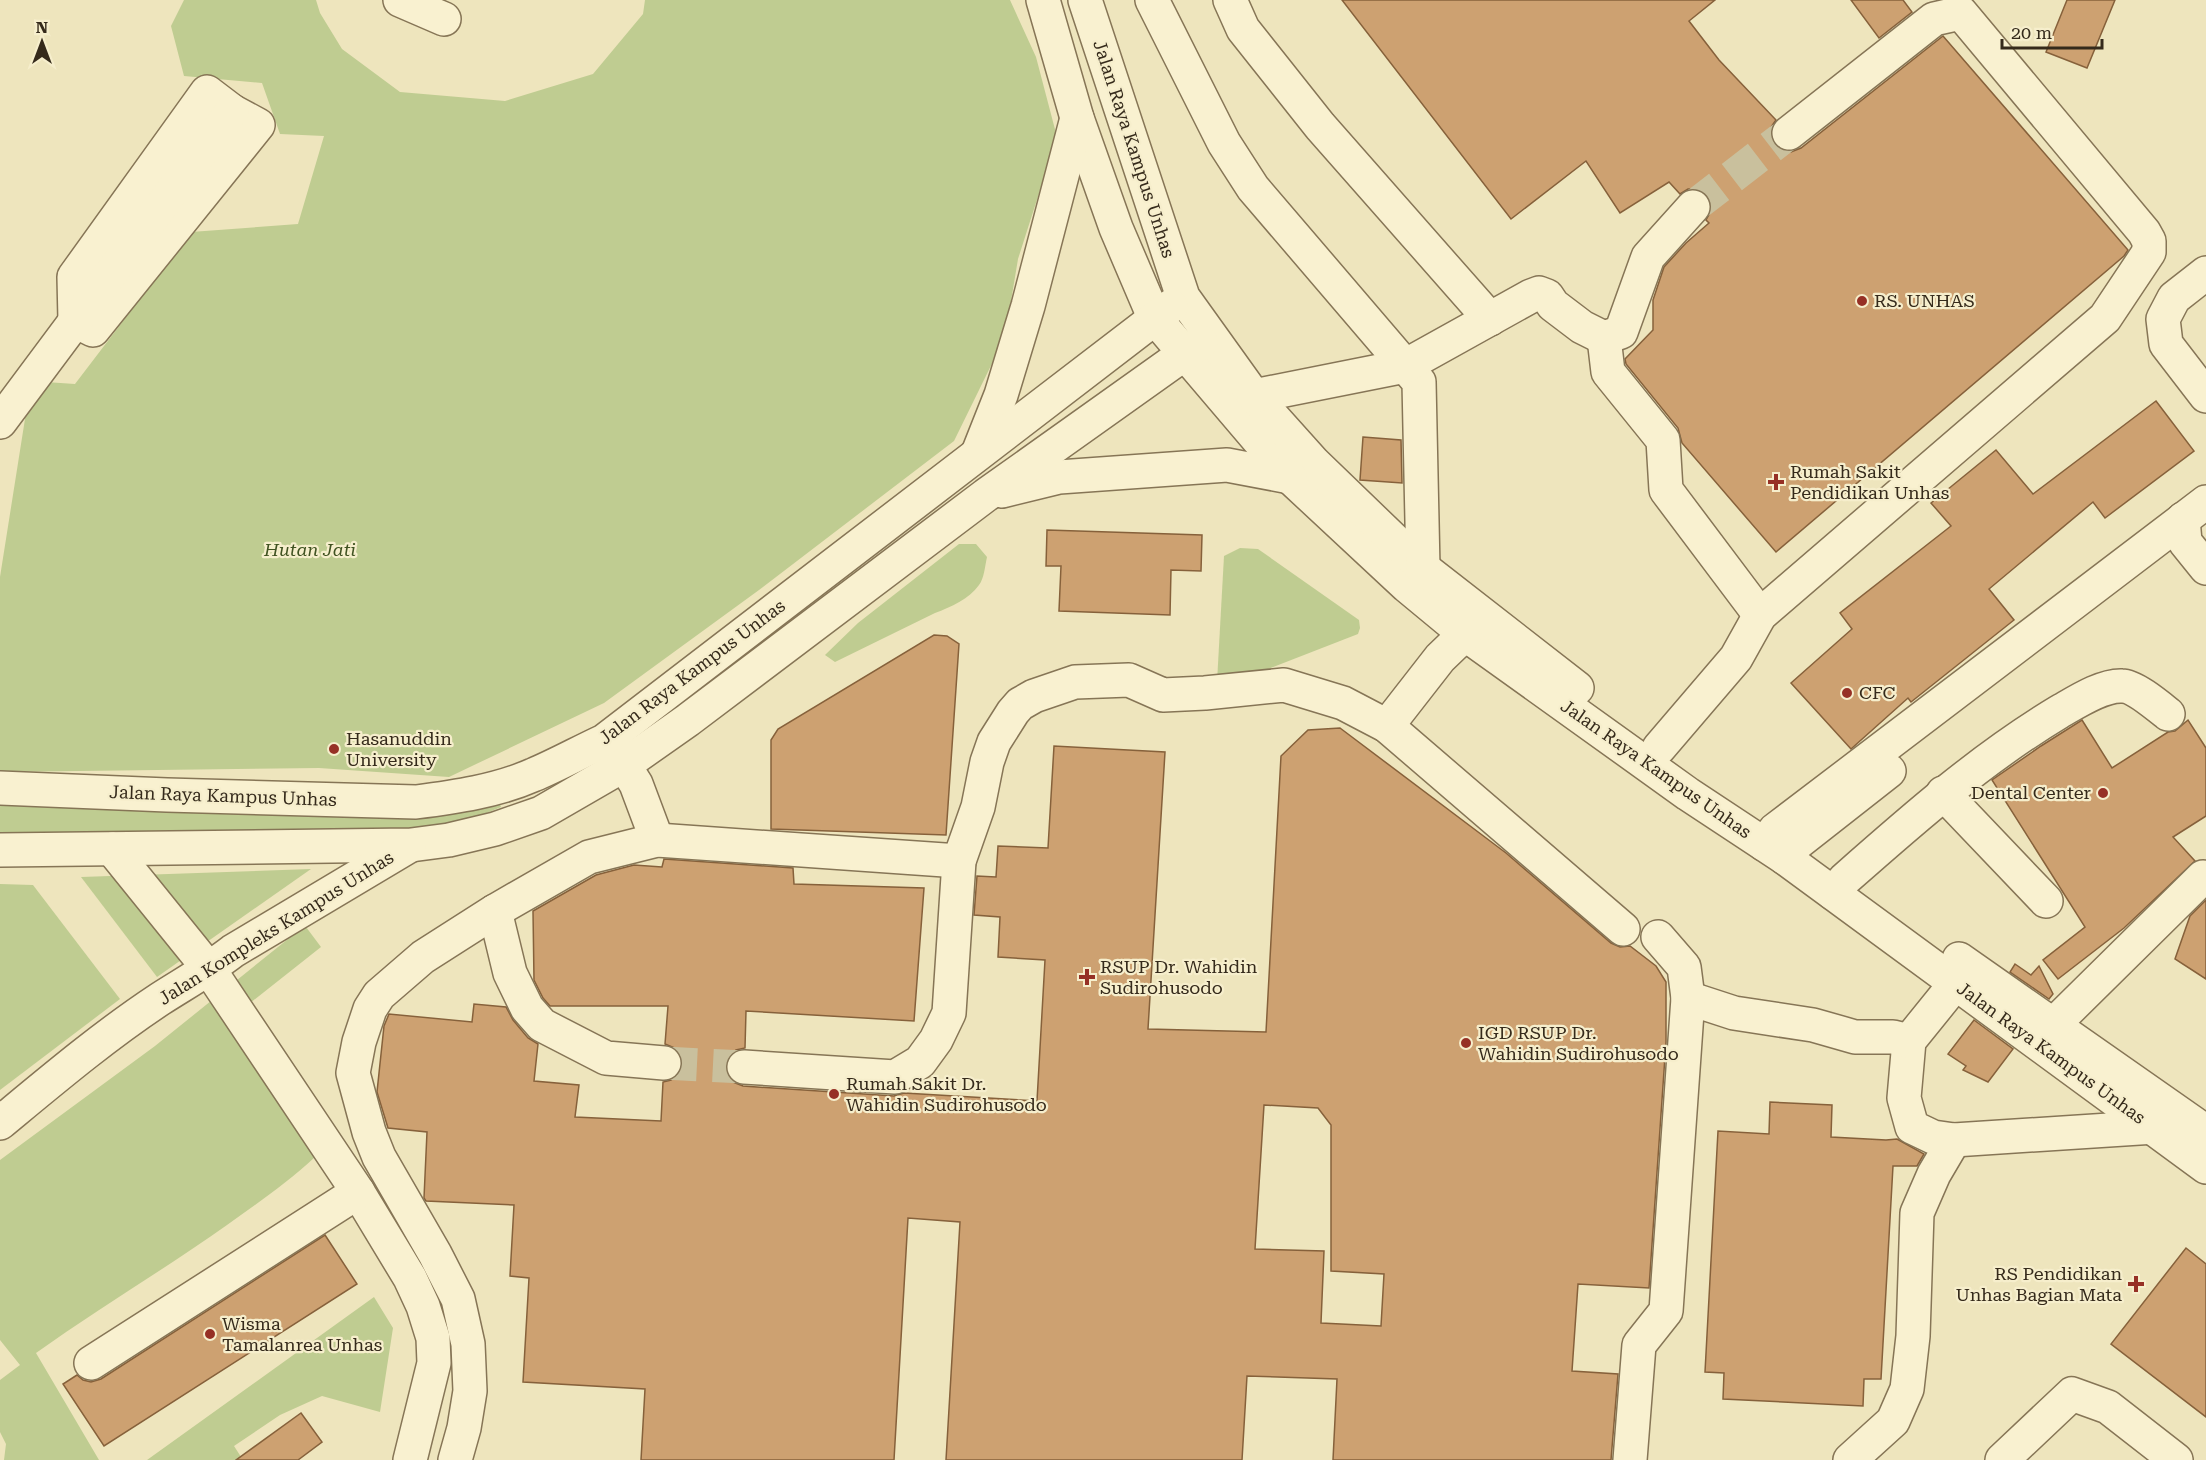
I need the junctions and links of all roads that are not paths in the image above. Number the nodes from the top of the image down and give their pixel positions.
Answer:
1 (400, 0) edge
2 (1043, 0) edge
3 (1085, 0) edge
4 (1152, 0) edge
5 (1230, 0) edge
6 (1953, 6) edge
7 (444, 19) dead end
8 (232, 111) dead end
9 (1077, 118) junction
10 (1789, 133) tunnel mouth
11 (1693, 207) tunnel mouth
12 (2206, 273) edge
13 (1183, 297) junction
14 (1553, 305) junction
15 (1154, 317) junction
16 (1490, 319) junction
17 (1604, 338) junction
18 (1198, 345) junction
19 (1412, 374) junction
20 (1254, 396) junction
21 (2206, 396) edge
22 (0, 422) edge
23 (977, 455) junction
24 (1290, 477) junction
25 (986, 495) junction
26 (2192, 521) edge
27 (1423, 568) junction
28 (2206, 568) edge
29 (1760, 615) junction
30 (1459, 618) junction
31 (2168, 714) dead end
32 (1387, 726) junction
33 (1659, 748) junction
34 (624, 765) junction
35 (0, 788) edge
36 (1943, 793) junction
37 (657, 840) junction
38 (1780, 844) junction
39 (411, 845) junction
40 (112, 849) junction
41 (0, 850) edge
42 (959, 861) junction
43 (2203, 877) dead end
44 (1839, 886) junction
45 (2046, 902) dead end
46 (495, 911) junction
47 (1623, 928) dead end
48 (1658, 937) dead end
49 (209, 969) junction
50 (1955, 984) junction
51 (1688, 998) junction
52 (2053, 1025) junction
53 (1909, 1041) junction
54 (664, 1063) tunnel mouth
55 (744, 1067) tunnel mouth
56 (0, 1123) edge
57 (2155, 1127) junction
58 (1954, 1140) junction
59 (2201, 1146) edge
60 (358, 1192) junction
61 (92, 1363) dead end
62 (2159, 1455) edge
63 (410, 1460) edge
64 (455, 1460) edge
65 (1630, 1460) edge
66 (1850, 1460) edge
67 (2002, 1460) edge

1 - 7 street
2 - 9 street, Jalan Raya Kampus Unhas
3 - 13 street, Jalan Raya Kampus Unhas
4 - 19 street
5 - 16 street
6 - 10 street
6 - 29 street
8 - 22 street
9 - 15 street, Jalan Raya Kampus Unhas
9 - 23 street
11 - 17 street
12 - 21 street
13 - 15 street, Jalan Raya Kampus Unhas
13 - 18 street, Jalan Raya Kampus Unhas
14 - 16 street
14 - 17 street
14 - 19 street
15 - 18 street, Jalan Raya Kampus Unhas
15 - 23 street, Jalan Raya Kampus Unhas
16 - 19 street
17 - 29 street
18 - 20 street, Jalan Raya Kampus Unhas
18 - 24 street, Jalan Raya Kampus Unhas
18 - 25 street, Jalan Raya Kampus Unhas
19 - 20 street
19 - 27 street
20 - 27 street, Jalan Raya Kampus Unhas
23 - 35 street, Jalan Raya Kampus Unhas
24 - 25 street
24 - 30 street, Jalan Raya Kampus Unhas
25 - 34 street, Jalan Raya Kampus Unhas
26 - 28 street
26 - 38 street
27 - 30 street, Jalan Raya Kampus Unhas
29 - 33 street
30 - 32 street
30 - 33 street, Jalan Raya Kampus Unhas
30 - 38 street, Jalan Raya Kampus Unhas
31 - 36 street
32 - 42 street
32 - 47 street
33 - 38 street, Jalan Raya Kampus Unhas
34 - 37 street
34 - 39 street, Jalan Raya Kampus Unhas
36 - 44 street
36 - 45 street
37 - 42 street
37 - 46 street
38 - 44 street, Jalan Raya Kampus Unhas
39 - 40 street, Jalan Raya Kampus Unhas
39 - 49 street, Jalan Kompleks Kampus Unhas
40 - 41 street, Jalan Raya Kampus Unhas
40 - 49 street
42 - 55 street
43 - 52 street
44 - 50 street, Jalan Raya Kampus Unhas
44 - 52 street, Jalan Raya Kampus Unhas
46 - 54 street
46 - 64 street
48 - 51 street
49 - 56 street, Jalan Kompleks Kampus Unhas
49 - 60 street
50 - 53 street
50 - 57 street, Jalan Raya Kampus Unhas
51 - 53 street
51 - 65 street
52 - 59 street, Jalan Raya Kampus Unhas
53 - 58 street
57 - 58 street
57 - 59 street, Jalan Raya Kampus Unhas
58 - 66 street
60 - 61 street
60 - 63 street
62 - 67 street

